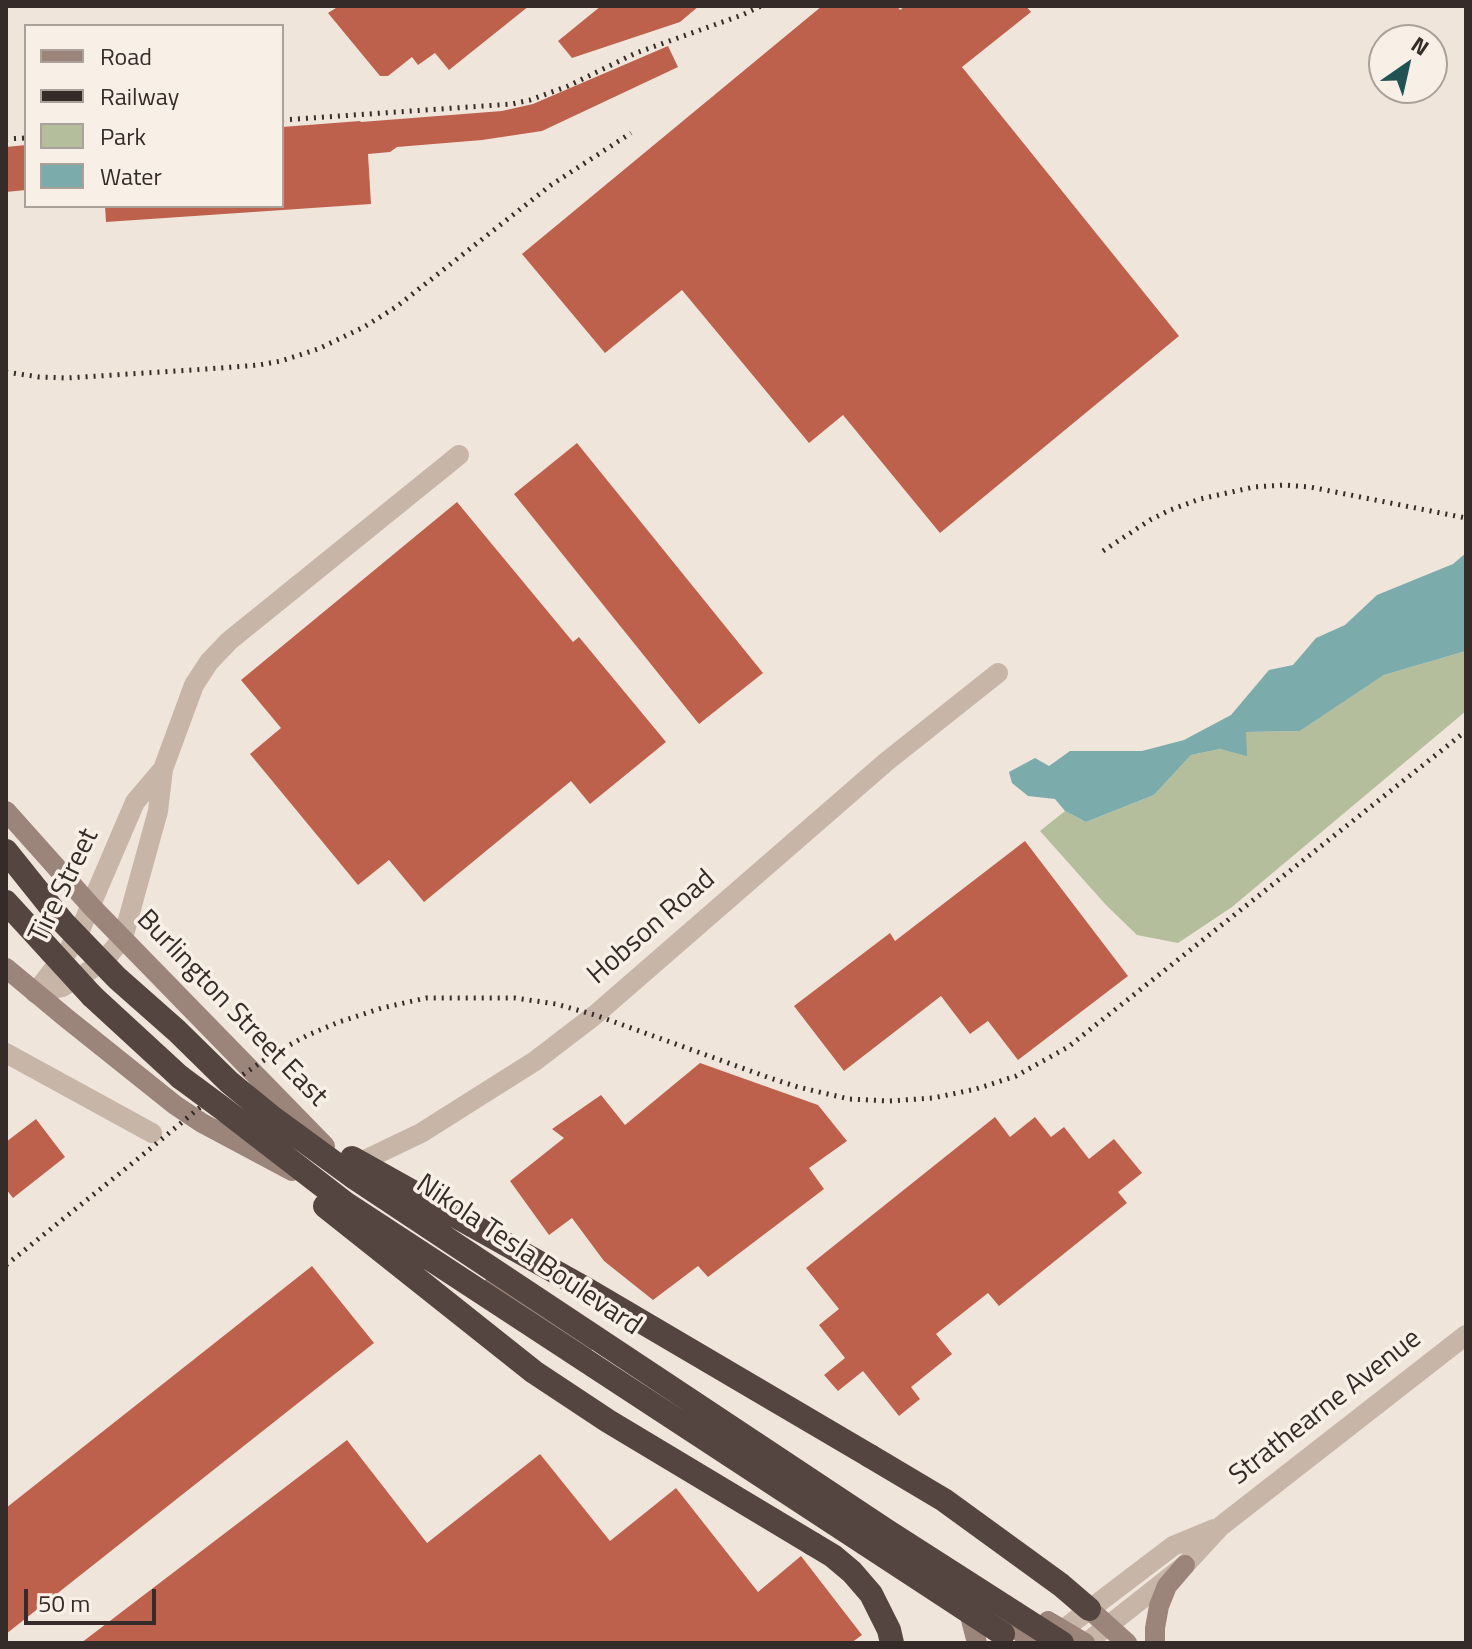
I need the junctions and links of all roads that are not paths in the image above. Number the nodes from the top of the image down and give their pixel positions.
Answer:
1 (459, 455) dead end
2 (998, 673) dead end
3 (163, 769) junction
4 (6, 811) edge
5 (6, 851) edge
6 (6, 863) edge
7 (6, 902) edge
8 (91, 906) junction
9 (6, 917) edge
10 (62, 921) junction
11 (123, 938) junction
12 (6, 968) edge
13 (35, 993) junction
14 (92, 996) junction
15 (177, 1031) junction
16 (6, 1053) edge
17 (180, 1077) junction
18 (152, 1133) dead end
19 (347, 1168) junction
20 (316, 1184) junction
21 (422, 1241) junction
22 (1466, 1335) edge
23 (822, 1493) junction
24 (1221, 1526) junction
25 (1185, 1565) junction
26 (936, 1577) junction
27 (1089, 1609) junction
28 (1108, 1626) junction
29 (1062, 1636) edge
30 (892, 1643) edge
31 (977, 1643) edge
32 (1017, 1643) edge
33 (1037, 1643) edge
34 (1045, 1643) edge
35 (1085, 1643) edge
36 (1127, 1643) edge
37 (1155, 1643) edge

1 - 3 street, Tire Street
2 - 19 street, Hobson Road
3 - 8 street, Tire Street
3 - 11 street, Tire Street
4 - 8 main road, Burlington Street East
5 - 10 highway
6 - 10 highway, Nikola Tesla Boulevard
7 - 14 highway, Nikola Tesla Boulevard, bridge
8 - 11 main road, Burlington Street East
8 - 13 street, Tire Street
9 - 14 highway, bridge
10 - 15 highway, Nikola Tesla Boulevard, bridge
11 - 13 street, Tire Street
11 - 19 main road, Burlington Street East
12 - 13 main road, Burlington Street East
13 - 20 main road, Burlington Street East
14 - 17 highway, Nikola Tesla Boulevard
15 - 27 highway, bridge
15 - 29 highway, Nikola Tesla Boulevard, bridge
16 - 18 street
17 - 30 highway, bridge
17 - 32 highway, Nikola Tesla Boulevard, bridge
19 - 20 street, Hobson Road
19 - 21 main road, Burlington Street East
20 - 21 main road, Burlington Street East
21 - 23 main road, Burlington Street East
22 - 24 street, Strathearne Avenue
23 - 26 main road, Burlington Street East
23 - 29 main road, Burlington Street East
24 - 25 street, Strathearne Avenue
24 - 27 street, Strathearne Avenue
25 - 28 street, Strathearne Avenue
25 - 37 main road
26 - 31 main road
26 - 33 main road, Burlington Street East
27 - 28 main road
27 - 29 street, Strathearne Avenue
28 - 35 street, Strathearne Avenue
28 - 36 main road
29 - 34 street, Strathearne Avenue
29 - 35 main road, Burlington Street East

